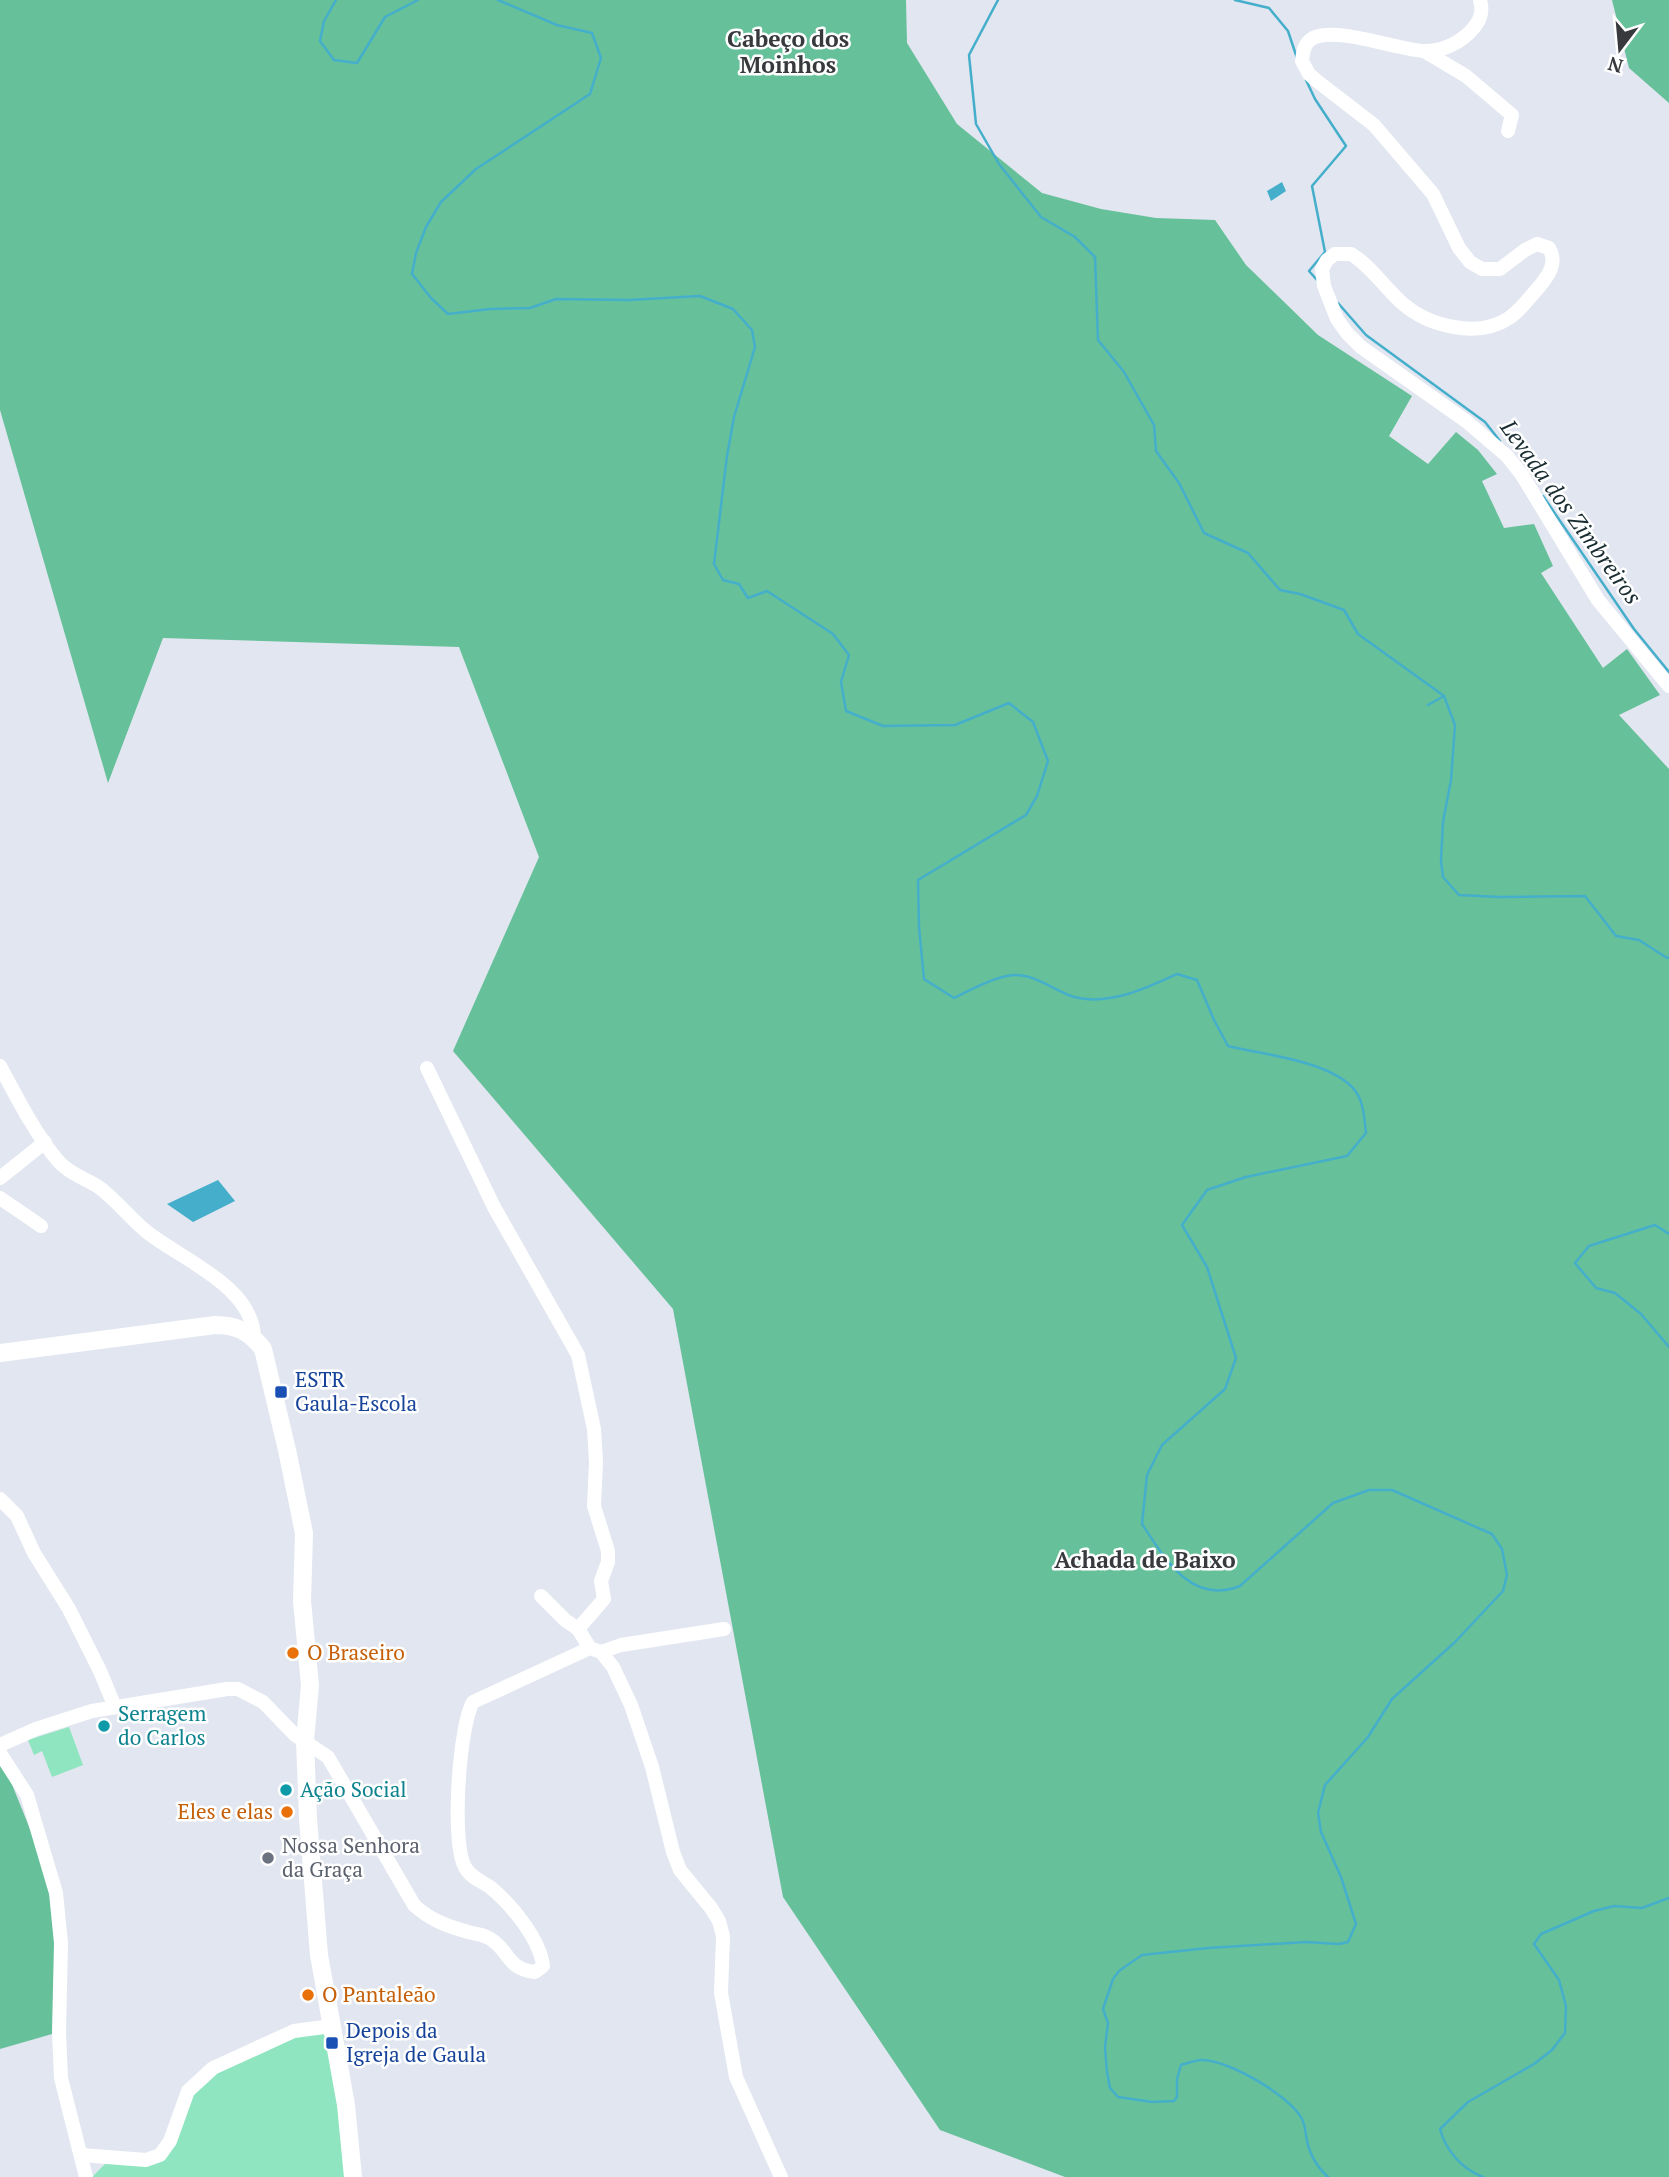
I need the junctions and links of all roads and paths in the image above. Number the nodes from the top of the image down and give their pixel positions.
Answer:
1 (1480, 0) edge
2 (1424, 51) junction
3 (1508, 131) dead end
4 (1669, 686) edge
5 (0, 1066) edge
6 (427, 1068) dead end
7 (45, 1142) junction
8 (0, 1178) edge
9 (0, 1198) edge
10 (41, 1226) dead end
11 (254, 1338) junction
12 (0, 1353) edge
13 (0, 1499) edge
14 (541, 1596) dead end
15 (578, 1629) junction
16 (724, 1629) dead end
17 (595, 1650) junction
18 (115, 1707) junction
19 (305, 1741) junction
20 (0, 1745) edge
21 (0, 1753) edge
22 (332, 2026) junction
23 (81, 2155) junction
24 (86, 2177) edge
25 (353, 2177) edge
26 (781, 2177) edge

1 - 2 street
2 - 3 street
2 - 4 street
5 - 7 street
6 - 15 street
7 - 8 street
7 - 11 street
9 - 10 street
11 - 12 main road
11 - 19 main road
13 - 18 street
14 - 15 street
15 - 17 street
16 - 17 street
17 - 19 street
17 - 26 street
18 - 19 street
18 - 20 street
19 - 22 main road
21 - 23 street
22 - 23 street
22 - 25 main road
23 - 24 street

